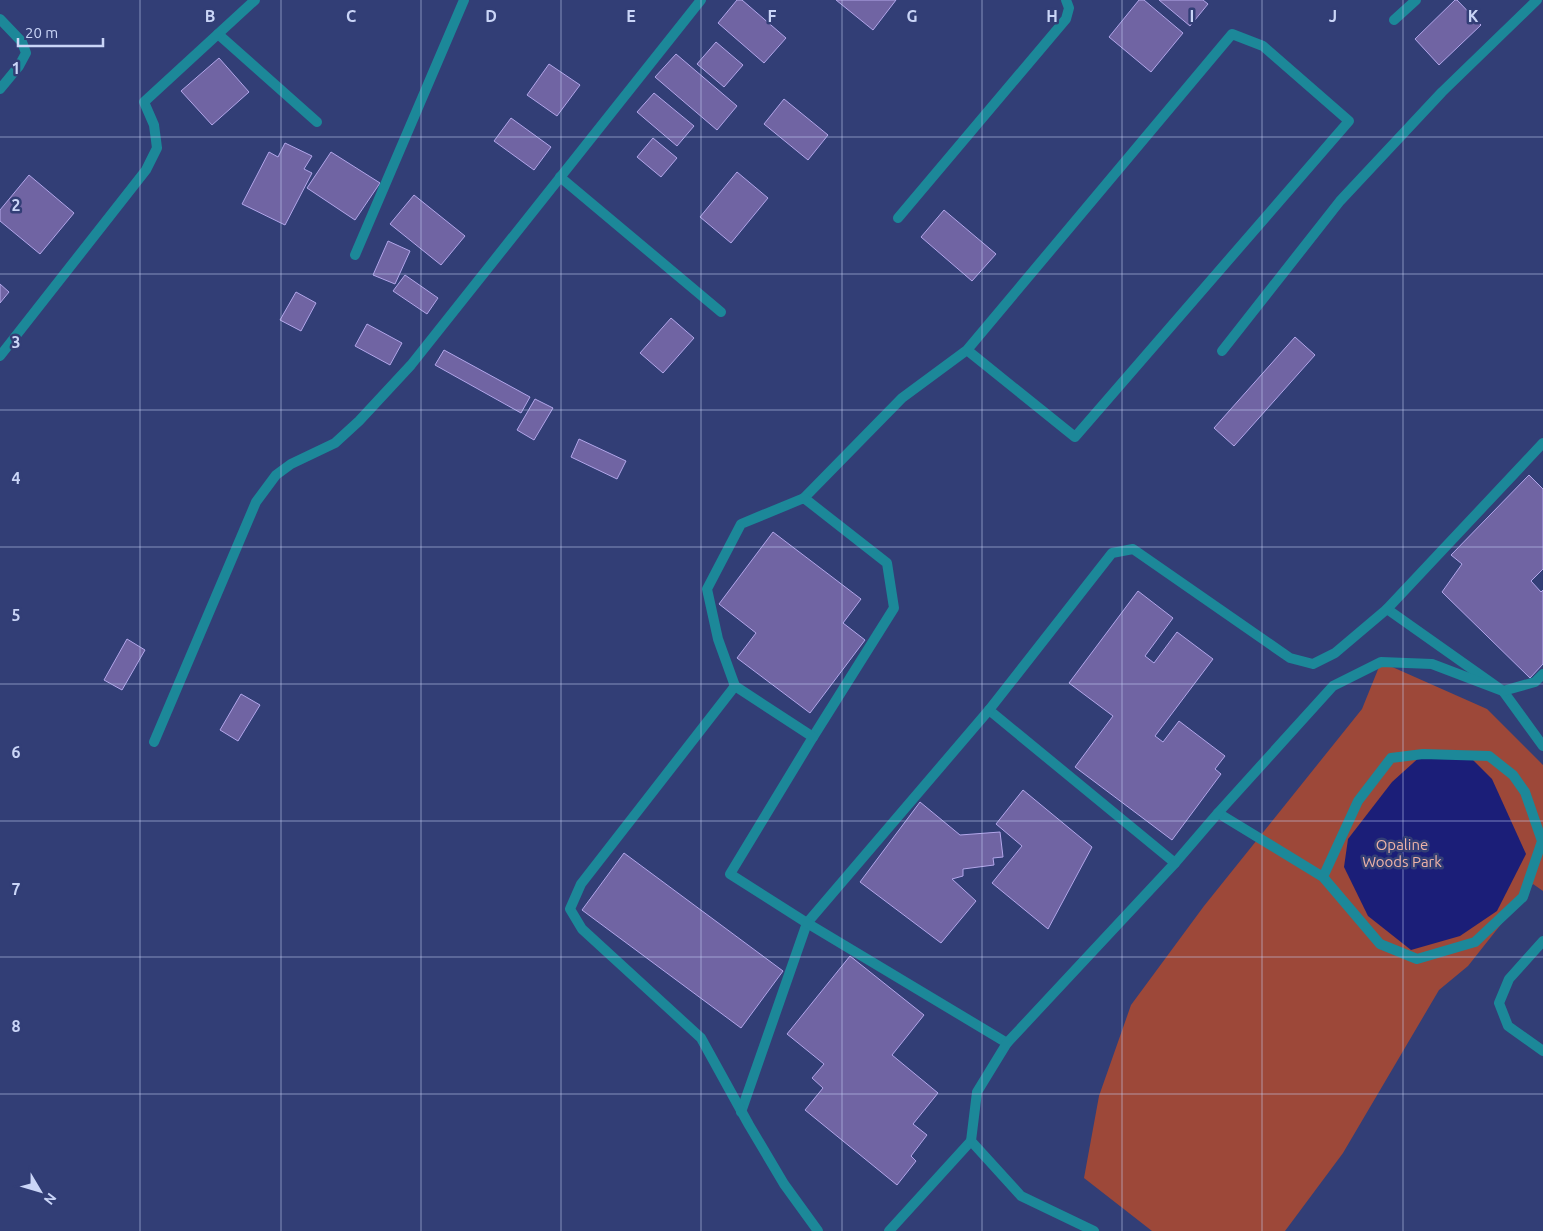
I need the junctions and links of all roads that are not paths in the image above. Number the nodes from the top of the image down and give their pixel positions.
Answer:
1 (255, 0) edge
2 (464, 0) edge
3 (701, 0) edge
4 (1066, 0) edge
5 (1416, 0) edge
6 (1537, 0) edge
7 (0, 19) edge
8 (1394, 20) dead end
9 (218, 34) junction
10 (0, 89) edge
11 (317, 122) dead end
12 (560, 177) junction
13 (898, 218) dead end
14 (355, 255) dead end
15 (721, 312) dead end
16 (967, 350) junction
17 (1222, 351) dead end
18 (0, 356) edge
19 (1543, 444) edge
20 (804, 498) junction
21 (1387, 609) junction
22 (1543, 674) edge
23 (735, 686) junction
24 (1503, 691) junction
25 (989, 710) junction
26 (813, 737) junction
27 (154, 742) dead end
28 (1543, 746) edge
29 (1218, 813) junction
30 (1175, 863) junction
31 (1324, 876) junction
32 (807, 923) junction
33 (1543, 941) edge
34 (1007, 1043) junction
35 (1543, 1051) edge
36 (741, 1112) junction
37 (970, 1141) junction
38 (818, 1231) edge
39 (889, 1231) edge
40 (1094, 1231) edge

1 - 9 street
2 - 14 street
3 - 12 street
4 - 13 street
5 - 8 street
6 - 17 street
7 - 10 street
9 - 11 street
9 - 18 street
12 - 15 street
12 - 27 street
16 - 16 street
16 - 20 street
19 - 21 street
20 - 23 street
20 - 26 street
21 - 24 street
21 - 25 street
22 - 24 street
23 - 26 street
23 - 36 street
24 - 28 street
24 - 29 street
25 - 30 street
25 - 32 street
26 - 32 street
29 - 30 street
29 - 31 street
30 - 34 street
31 - 31 street
32 - 34 street
32 - 36 street
33 - 35 street
34 - 37 street
36 - 38 street
37 - 39 street
37 - 40 street

